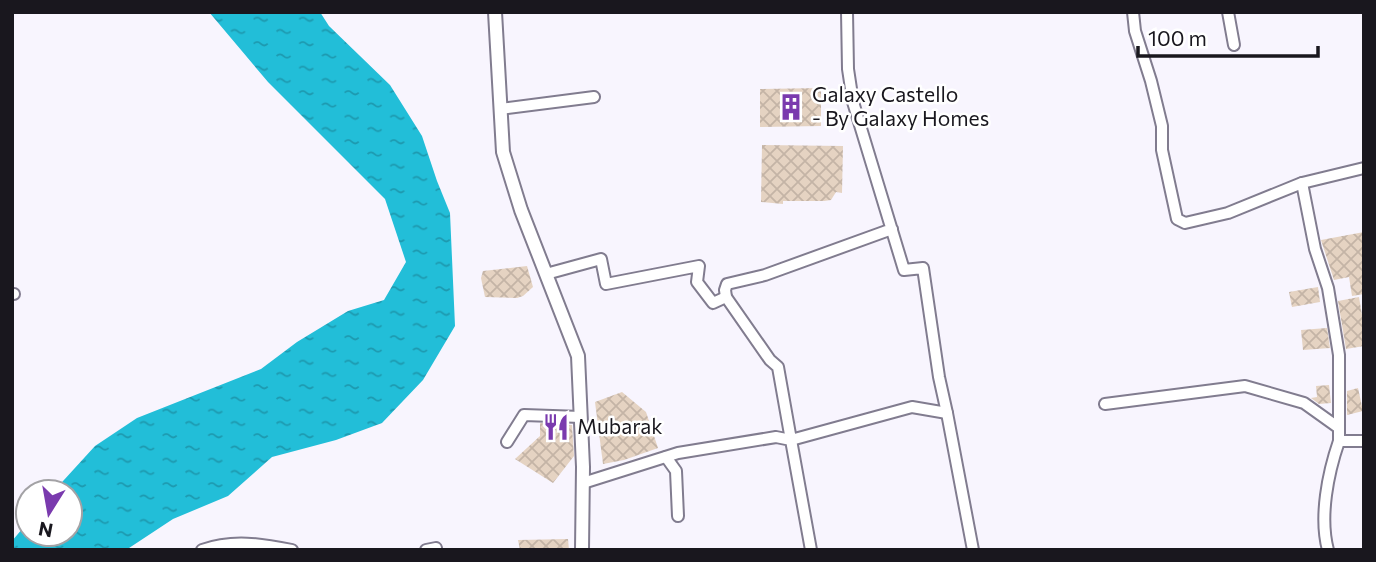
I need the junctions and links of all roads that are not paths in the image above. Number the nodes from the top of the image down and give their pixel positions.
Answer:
1 (495, 12) edge
2 (847, 12) edge
3 (1133, 12) edge
4 (1228, 12) edge
5 (1234, 45) dead end
6 (594, 97) dead end
7 (500, 109) junction
8 (1364, 168) edge
9 (1302, 183) junction
10 (892, 229) junction
11 (546, 274) junction
12 (726, 297) junction
13 (1105, 404) dead end
14 (947, 413) junction
15 (581, 417) junction
16 (1339, 428) junction
17 (791, 440) junction
18 (1339, 441) junction
19 (507, 442) dead end
20 (1364, 442) edge
21 (666, 457) junction
22 (583, 482) junction
23 (678, 516) dead end
24 (202, 550) edge
25 (292, 550) edge
26 (426, 550) edge
27 (436, 550) edge
28 (582, 550) edge
29 (811, 550) edge
30 (973, 550) edge
31 (1328, 550) edge

1 - 7 street
2 - 10 street
3 - 9 street
4 - 5 street
6 - 7 street
7 - 11 street
8 - 9 street
9 - 16 street
10 - 12 street
10 - 14 street
11 - 12 street
11 - 15 street
12 - 17 street
13 - 16 street
14 - 17 street
14 - 30 street
15 - 19 street
15 - 22 street
16 - 18 street
17 - 21 street
17 - 29 street
18 - 20 street
18 - 31 street
21 - 22 street
21 - 23 street
22 - 28 street
24 - 25 street
26 - 27 street

